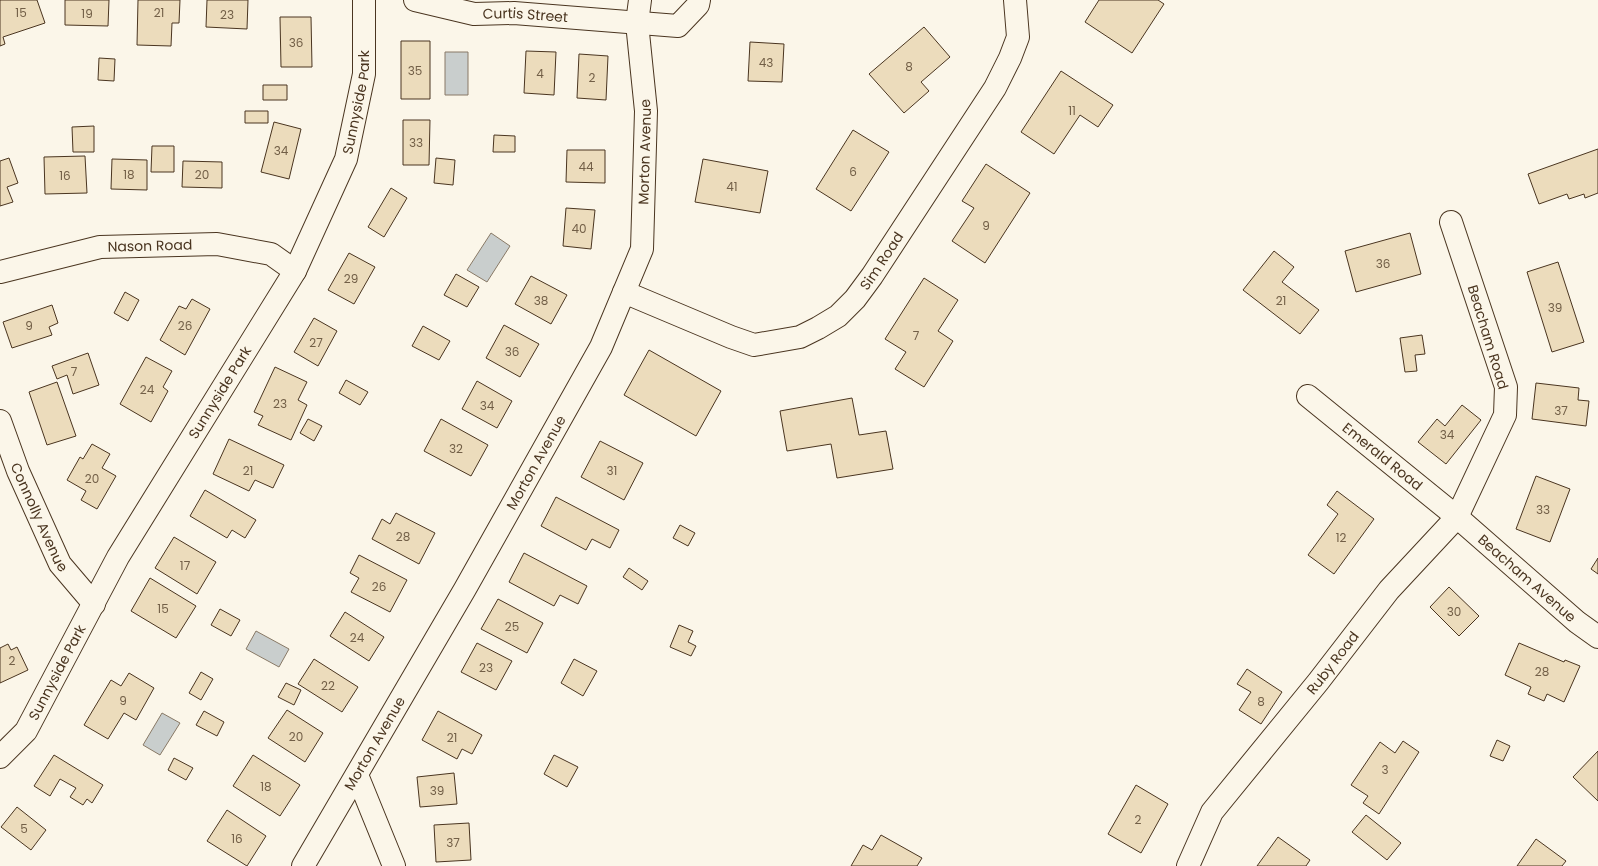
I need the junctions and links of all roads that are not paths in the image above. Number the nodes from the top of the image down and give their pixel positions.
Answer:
1 (364, 0) edge
2 (415, 0) edge
3 (640, 0) edge
4 (699, 0) edge
5 (1015, 0) edge
6 (637, 23) junction
7 (1452, 222) dead end
8 (295, 271) junction
9 (0, 272) edge
10 (624, 292) junction
11 (1308, 396) dead end
12 (0, 421) edge
13 (1457, 517) junction
14 (94, 604) junction
15 (1598, 637) edge
16 (0, 757) edge
17 (357, 775) junction
18 (303, 866) edge
19 (394, 866) edge
20 (1188, 866) edge

1 - 8 street, Sunnyside Park
2 - 6 street, Curtis Street
3 - 6 street, Morton Avenue
4 - 6 street, Curtis Street
5 - 10 street, Sim Road
6 - 10 street, Morton Avenue
7 - 13 street, Beacham Road
8 - 9 street, Nason Road
8 - 14 street, Sunnyside Park
10 - 17 street, Morton Avenue
11 - 13 street, Emerald Road
12 - 14 street, Connolly Avenue
13 - 15 street, Beacham Avenue
13 - 20 street, Ruby Road
14 - 16 street, Sunnyside Park
17 - 18 street, Morton Avenue
17 - 19 street

